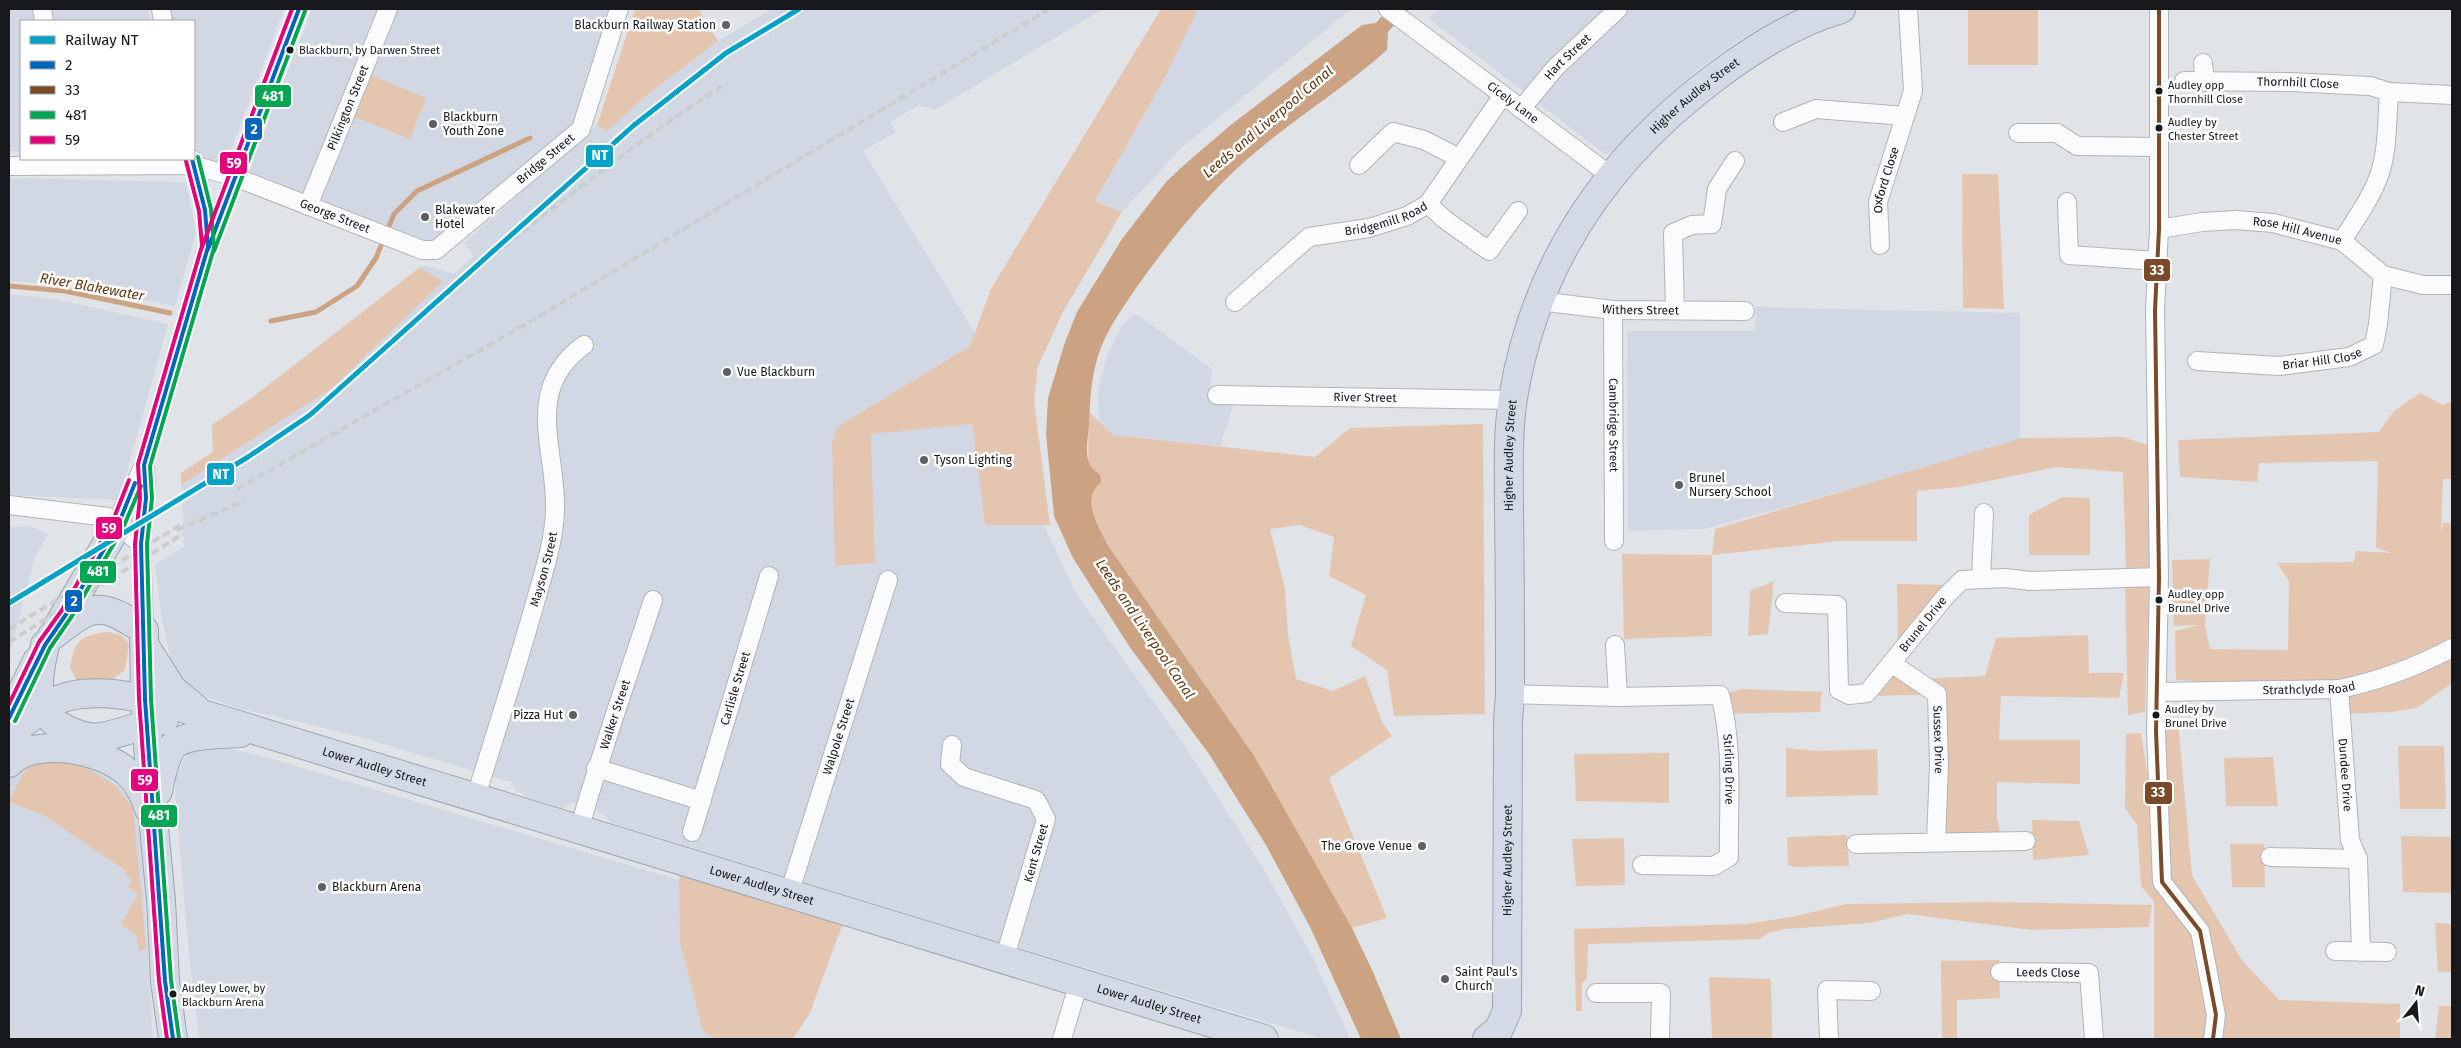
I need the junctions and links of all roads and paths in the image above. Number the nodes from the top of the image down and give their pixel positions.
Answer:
1 (300, 9) edge
2 (388, 9) edge
3 (619, 9) edge
4 (1388, 9) edge
5 (1618, 9) edge
6 (1841, 9) edge
7 (1908, 9) edge
8 (2159, 9) edge
9 (2203, 63) dead end
10 (2184, 81) dead end
11 (2205, 82) junction
12 (2388, 92) junction
13 (1503, 95) junction
14 (2452, 95) edge
15 (1521, 109) junction
16 (1904, 116) junction
17 (1783, 122) dead end
18 (2018, 132) dead end
19 (2158, 147) junction
20 (1459, 158) junction
21 (1735, 161) dead end
22 (70, 162) edge
23 (192, 162) edge
24 (1358, 165) dead end
25 (9, 166) edge
26 (1611, 176) junction
27 (235, 177) junction
28 (2068, 202) dead end
29 (1428, 204) junction
30 (308, 206) junction
31 (1518, 211) dead end
32 (2159, 230) junction
33 (2342, 241) junction
34 (1880, 244) dead end
35 (208, 247) junction
36 (436, 250) joint
37 (2157, 261) junction
38 (2382, 274) junction
39 (2452, 285) edge
40 (1539, 301) junction
41 (1236, 302) dead end
42 (1614, 310) junction
43 (1675, 310) junction
44 (1745, 311) dead end
45 (584, 345) dead end
46 (2197, 361) dead end
47 (1218, 395) dead end
48 (1513, 400) junction
49 (144, 465) junction
50 (9, 505) edge
51 (1984, 513) dead end
52 (110, 526) junction
53 (1614, 541) dead end
54 (141, 544) junction
55 (769, 576) dead end
56 (2159, 577) junction
57 (1981, 579) junction
58 (888, 580) dead end
59 (653, 600) dead end
60 (1785, 603) dead end
61 (144, 638) junction
62 (48, 641) junction
63 (1615, 645) dead end
64 (2452, 648) edge
65 (1891, 663) junction
66 (2339, 689) junction
67 (2158, 692) junction
68 (1510, 694) junction
69 (1618, 697) junction
70 (42, 709) junction
71 (146, 711) junction
72 (9, 718) edge
73 (213, 719) junction
74 (259, 733) junction
75 (9, 736) edge
76 (952, 745) dead end
77 (9, 763) edge
78 (596, 768) junction
79 (475, 799) junction
80 (702, 800) junction
81 (152, 817) junction
82 (579, 830) junction
83 (692, 832) dead end
84 (1936, 841) junction
85 (2026, 841) dead end
86 (1856, 844) dead end
87 (2270, 857) dead end
88 (2358, 859) junction
89 (1642, 865) dead end
90 (789, 894) junction
91 (2335, 951) dead end
92 (2361, 952) junction
93 (2387, 952) dead end
94 (1004, 960) junction
95 (2000, 972) dead end
96 (1079, 982) junction
97 (1871, 991) dead end
98 (1596, 993) dead end
99 (173, 1039) edge
100 (1062, 1039) edge
101 (1264, 1039) edge
102 (1487, 1039) edge
103 (1660, 1039) edge
104 (1829, 1039) edge
105 (2094, 1039) edge
106 (2213, 1039) edge

1 - 27 street
2 - 30 street, Pilkington Street
3 - 36 street, Bridge Street
4 - 13 street, Cicely Lane
5 - 15 street, Hart Street
6 - 26 highway, Higher Audley Street
7 - 16 street, Oxford Close
8 - 19 street
9 - 11 street
10 - 11 street, Thornhill Close
11 - 12 street, Thornhill Close
12 - 14 street, Thornhill Close
12 - 33 street
13 - 15 street, Cicely Lane
13 - 20 street, Bridgemill Road
15 - 26 street, Cicely Lane
16 - 17 street
16 - 34 street, Oxford Close
18 - 19 street
19 - 32 street
20 - 24 street
20 - 29 street, Bridgemill Road
21 - 43 street
22 - 23 street, George Street
22 - 25 street, George Street
23 - 27 street, George Street
23 - 35 street
26 - 40 highway, Higher Audley Street
27 - 30 street, George Street
27 - 35 street
28 - 37 street
29 - 31 street
29 - 41 street, Bridgemill Road
30 - 36 street, George Street
32 - 33 street, Rose Hill Avenue
32 - 37 street
33 - 38 street, Rose Hill Avenue
35 - 49 street
37 - 56 street
38 - 39 street, Rose Hill Avenue
38 - 46 street, Briar Hill Close
40 - 42 street, Withers Street
40 - 48 highway, Higher Audley Street
42 - 43 street, Withers Street
42 - 53 street, Cambridge Street
43 - 44 street, Withers Street
45 - 79 street, Mayson Street
47 - 48 street, River Street
48 - 68 highway, Higher Audley Street
49 - 52 street
49 - 54 street
50 - 52 street
51 - 57 street
52 - 54 street
52 - 62 highway
54 - 61 street
55 - 80 street, Carlisle Street
56 - 57 street, Brunel Drive
56 - 67 street
57 - 65 street, Brunel Drive
58 - 90 street, Walpole Street
59 - 78 street, Walker Street
60 - 65 street, Brunel Drive
61 - 62 highway
61 - 71 highway
61 - 73 highway
62 - 70 highway
62 - 72 highway
63 - 69 street
64 - 66 street, Strathclyde Road
65 - 84 street, Sussex Drive
66 - 67 street, Strathclyde Road
66 - 88 street, Dundee Drive
67 - 106 street
68 - 69 street, Stirling Drive
68 - 102 highway, Higher Audley Street
69 - 89 street, Stirling Drive
70 - 71 highway
70 - 71 highway
70 - 75 highway
71 - 73 highway
71 - 81 highway
73 - 74 highway, Lower Audley Street
74 - 79 highway, Lower Audley Street
74 - 81 highway, Lower Audley Street
76 - 94 street, Kent Street
77 - 81 highway
78 - 80 street
78 - 82 street, Walker Street
79 - 82 highway, Lower Audley Street
80 - 83 street, Carlisle Street
81 - 99 highway
82 - 90 highway, Lower Audley Street
84 - 85 street
84 - 86 street
87 - 88 street
88 - 92 street, Dundee Drive
90 - 94 highway, Lower Audley Street
91 - 92 street
92 - 93 street
94 - 96 highway, Lower Audley Street
95 - 105 street, Leeds Close
96 - 100 street
96 - 101 highway, Lower Audley Street
97 - 104 street
98 - 103 street

